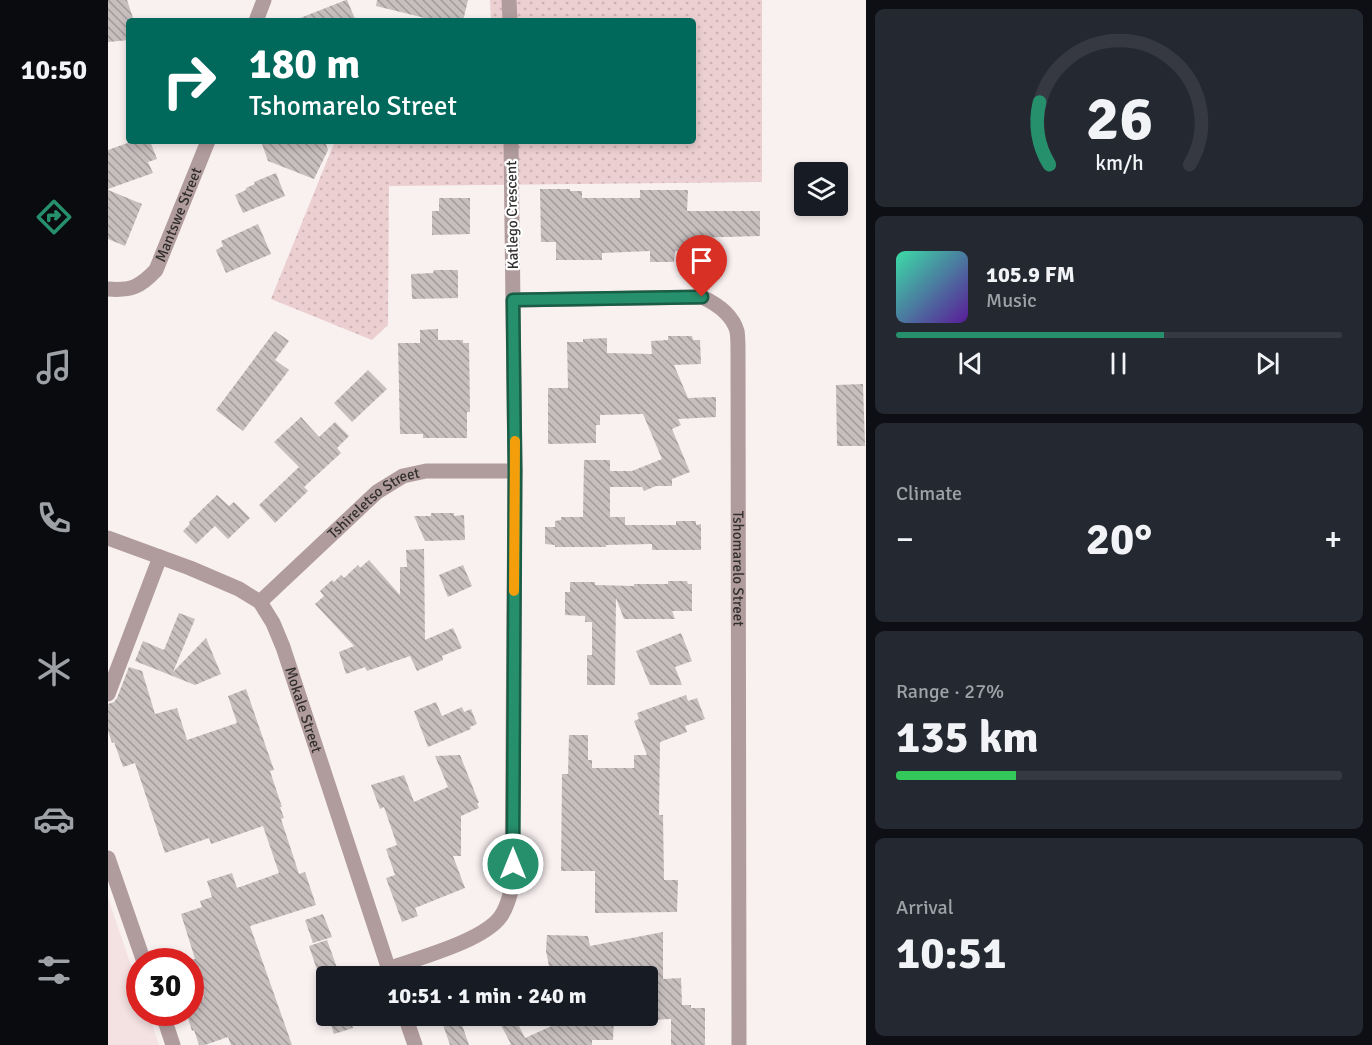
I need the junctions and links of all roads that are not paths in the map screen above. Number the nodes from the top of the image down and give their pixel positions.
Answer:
1 (264, 0) edge
2 (509, 0) edge
3 (257, 18) edge
4 (510, 18) edge
5 (207, 144) edge
6 (511, 144) edge
7 (108, 289) edge
8 (513, 300) junction
9 (515, 471) junction
10 (108, 538) edge
11 (160, 557) junction
12 (260, 602) junction
13 (108, 694) edge
14 (108, 858) edge
15 (139, 948) edge
16 (388, 966) edge
17 (407, 966) edge
18 (167, 1026) edge
19 (408, 1026) edge
20 (173, 1045) edge
21 (415, 1045) edge
22 (739, 1045) edge

1 - 3 street
2 - 4 street
5 - 7 street, Mantswe Street
6 - 8 street, Katlego Crescent
8 - 9 street, Katlego Crescent
8 - 22 street, Tshomarelo Street
9 - 12 street, Tshireletso Street
9 - 17 street, Katlego Crescent
10 - 11 street, Mokale Street
11 - 12 street, Mokale Street
11 - 13 street
12 - 16 street, Mokale Street
14 - 15 street
18 - 20 street
19 - 21 street

